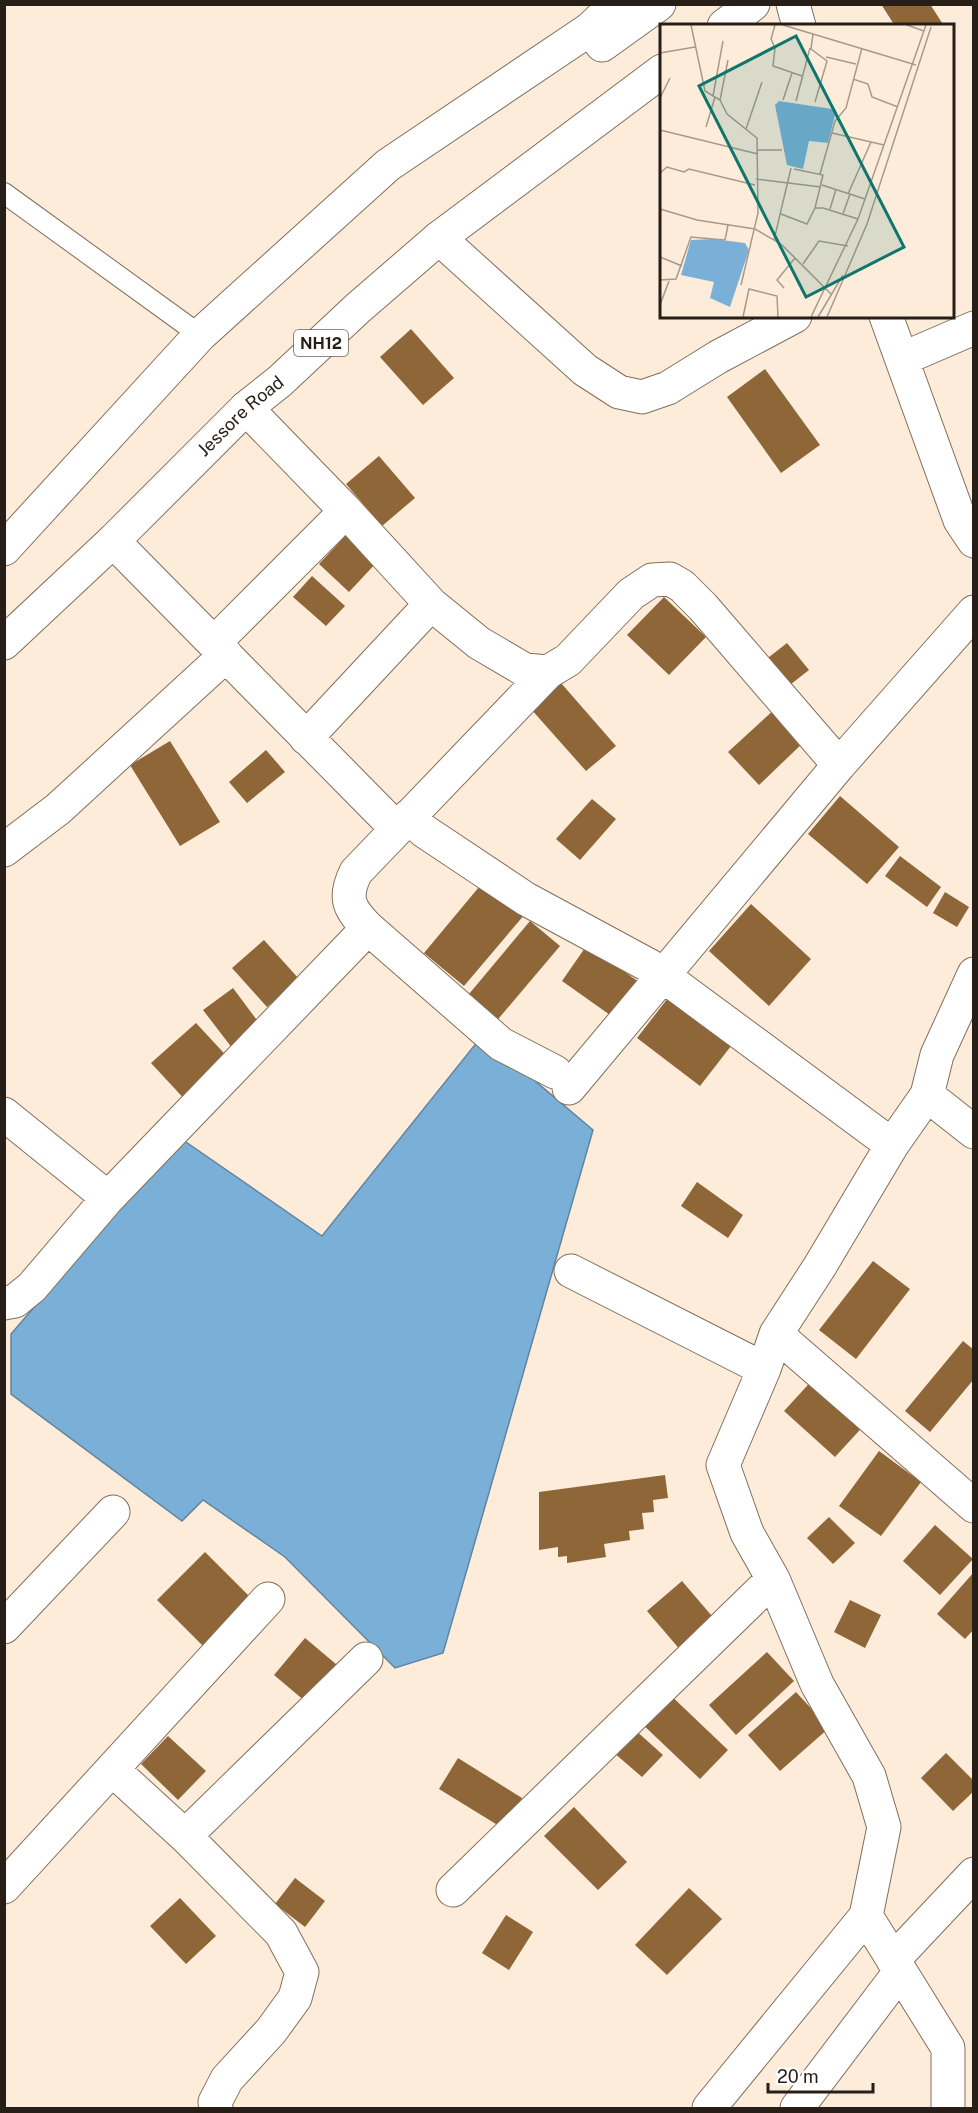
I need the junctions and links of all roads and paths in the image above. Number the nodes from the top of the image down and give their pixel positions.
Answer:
1 (616, 4) edge
2 (659, 4) edge
3 (753, 4) edge
4 (793, 4) edge
5 (727, 24) edge
6 (798, 24) edge
7 (590, 29) junction
8 (660, 72) edge
9 (4, 193) edge
10 (439, 238) junction
11 (791, 318) edge
12 (887, 318) edge
13 (974, 328) edge
14 (200, 335) junction
15 (902, 359) junction
16 (246, 408) junction
17 (346, 512) junction
18 (112, 541) junction
19 (974, 541) edge
20 (4, 549) edge
21 (431, 604) junction
22 (974, 612) edge
23 (4, 643) edge
24 (220, 648) junction
25 (548, 672) junction
26 (306, 738) junction
27 (839, 765) junction
28 (403, 822) junction
29 (4, 850) edge
30 (368, 928) junction
31 (974, 974) edge
32 (664, 976) junction
33 (927, 1095) junction
34 (4, 1114) edge
35 (974, 1132) edge
36 (892, 1145) junction
37 (108, 1198) junction
38 (571, 1271) dead end
39 (4, 1303) edge
40 (776, 1334) junction
41 (764, 1369) junction
42 (974, 1506) edge
43 (113, 1512) dead end
44 (773, 1580) junction
45 (268, 1599) dead end
46 (4, 1627) edge
47 (366, 1659) dead end
48 (113, 1770) junction
49 (185, 1836) junction
50 (974, 1874) edge
51 (4, 1887) edge
52 (453, 1890) dead end
53 (866, 1916) junction
54 (896, 1966) junction
55 (216, 2109) edge
56 (709, 2109) edge
57 (797, 2109) edge
58 (948, 2109) edge

1 - 7 main road
2 - 7 main road
3 - 5 main road
4 - 6 main road
7 - 14 main road
8 - 10 main road, Jessore Road / NH12
9 - 14 lane
10 - 11 main road
10 - 16 main road, Jessore Road / NH12
12 - 15 main road
13 - 15 main road
14 - 20 main road
15 - 19 main road
16 - 17 main road
16 - 18 main road, Jessore Road / NH12
17 - 21 main road
17 - 24 main road
18 - 23 main road, Jessore Road / NH12
18 - 24 main road
21 - 25 main road
21 - 26 main road
22 - 27 main road
24 - 26 main road
24 - 29 main road
25 - 27 main road
25 - 28 main road
26 - 28 main road
27 - 32 main road
28 - 30 main road
28 - 32 main road
30 - 32 main road
30 - 37 main road
31 - 33 main road
32 - 36 main road
33 - 35 main road
33 - 36 main road
34 - 37 main road
36 - 40 main road
37 - 39 main road
38 - 41 main road
40 - 41 main road
40 - 42 main road
41 - 44 main road
43 - 46 main road
44 - 52 main road
44 - 53 main road
45 - 48 main road
47 - 49 main road
48 - 49 main road
48 - 51 main road
49 - 55 main road
50 - 54 main road
53 - 54 main road
53 - 56 main road
54 - 57 main road
54 - 58 main road

